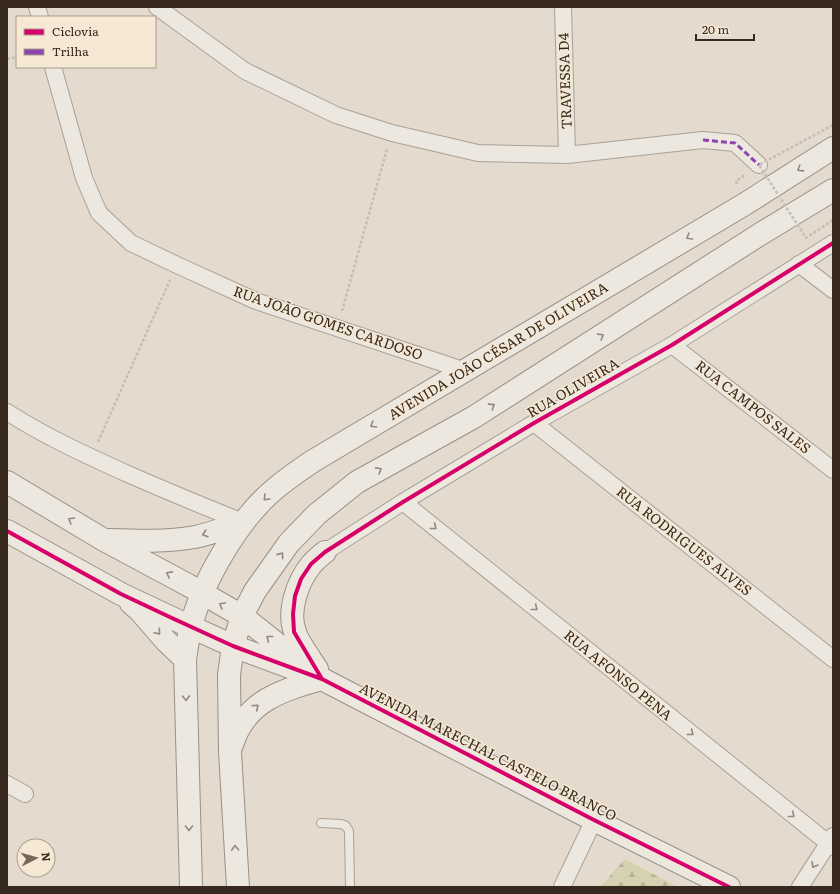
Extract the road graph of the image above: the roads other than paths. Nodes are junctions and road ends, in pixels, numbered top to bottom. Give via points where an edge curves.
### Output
1 (157, 7) edge
2 (563, 7) edge
3 (53, 68) edge
4 (833, 148) edge
5 (567, 155) junction
6 (758, 165) road end
7 (833, 190) edge
8 (833, 243) edge
9 (799, 264) junction
10 (833, 290) edge
11 (672, 345) junction
12 (466, 370) junction
13 (7, 412) edge
14 (534, 423) junction
15 (833, 470) edge
16 (7, 482) edge
17 (403, 502) junction
18 (243, 522) junction
19 (7, 531) edge
20 (104, 540) junction
21 (324, 552) junction
22 (259, 586) junction
23 (121, 594) junction
24 (203, 594) junction
25 (242, 616) junction
26 (191, 626) junction
27 (233, 646) junction
28 (185, 659) junction
29 (833, 659) edge
30 (322, 679) junction
31 (230, 752) junction
32 (7, 784) edge
33 (25, 794) dead end
34 (594, 820) junction
35 (321, 823) dead end
36 (831, 842) edge
37 (191, 887) edge
38 (238, 887) edge
39 (350, 887) edge
40 (562, 887) edge
41 (729, 887) edge
42 (800, 887) edge

1 - 5 street via 245,71 336,115 392,133 478,153
2 - 5 street, TRAVESSA D4
3 - 12 street, RUA JOÃO GOMES CARDOSO via 84,178 99,213 132,242 256,301
4 -> 12 main road, AVENIDA JOÃO CÉSAR DE OLIVEIRA via 745,204
5 - 6 street via 703,140 735,143
22 -> 7 main road via 294,538 317,514 357,482 474,417
8 - 9 street, RUA OLIVEIRA
9 - 10 street
9 - 11 street, RUA OLIVEIRA
11 - 14 street, RUA OLIVEIRA
11 - 15 street, RUA CAMPOS SALES
12 -> 18 main road, AVENIDA JOÃO CÉSAR DE OLIVEIRA via 313,460 275,488
13 - 18 street via 91,457
14 - 17 street, RUA OLIVEIRA
14 - 29 street, RUA RODRIGUES ALVES
20 -> 16 main road, AVENIDA MARECHAL CASTELO BRANCO
17 - 21 street, RUA OLIVEIRA
17 -> 36 street, RUA AFONSO PENA
18 -> 20 main road via 174,540
18 - 24 main road, AVENIDA JOÃO CÉSAR DE OLIVEIRA via 215,568
19 - 23 main road
24 -> 20 main road, AVENIDA MARECHAL CASTELO BRANCO
21 - 22 main road
21 - 30 main road via 311,564 301,579 295,596 293,614 294,632
22 - 25 main road
23 - 26 main road, AVENIDA MARECHAL CASTELO BRANCO
23 -> 28 main road
25 -> 24 main road, AVENIDA MARECHAL CASTELO BRANCO
24 - 26 main road, AVENIDA JOÃO CÉSAR DE OLIVEIRA
25 - 27 main road
30 -> 25 main road, AVENIDA MARECHAL CASTELO BRANCO
26 - 27 main road, AVENIDA MARECHAL CASTELO BRANCO
26 - 28 main road, AVENIDA JOÃO CÉSAR DE OLIVEIRA
27 - 30 main road, AVENIDA MARECHAL CASTELO BRANCO
27 - 31 main road via 229,675
28 -> 37 main road, AVENIDA JOÃO CÉSAR DE OLIVEIRA
31 -> 30 main road via 235,733 245,717 260,704 296,686
30 - 34 main road, AVENIDA MARECHAL CASTELO BRANCO
38 -> 31 main road
32 - 33 street
34 - 40 street
34 - 41 main road, AVENIDA MARECHAL CASTELO BRANCO
35 - 39 lane via 341,824 349,831
36 -> 42 street

